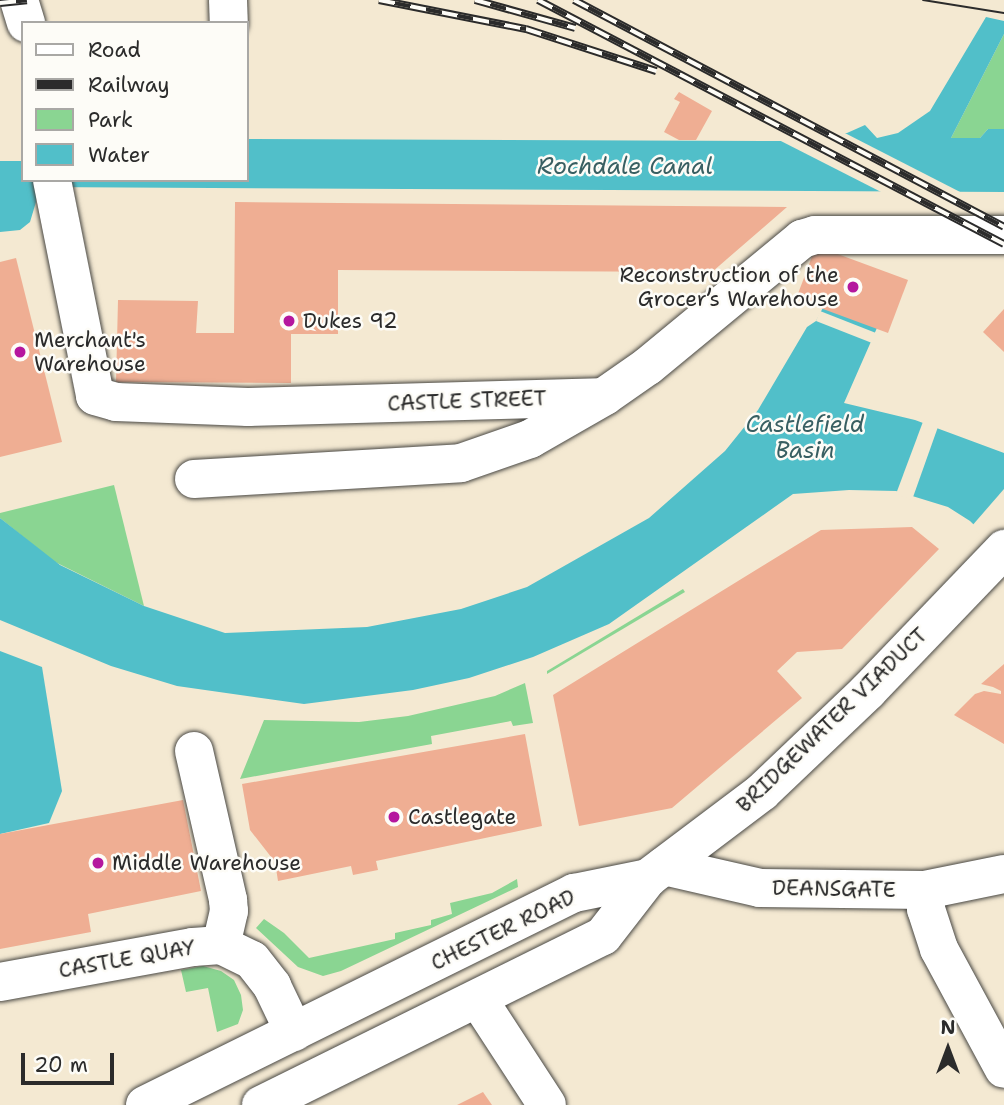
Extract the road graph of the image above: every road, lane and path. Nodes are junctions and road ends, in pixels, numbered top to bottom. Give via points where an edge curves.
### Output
1 (19, 0) edge
2 (228, 0) edge
3 (25, 21) edge
4 (229, 21) edge
5 (54, 192) edge
6 (1004, 235) edge
7 (605, 396) junction
8 (194, 479) dead end
9 (1004, 549) edge
10 (194, 751) dead end
11 (656, 872) junction
12 (1004, 874) edge
13 (925, 890) junction
14 (221, 945) junction
15 (0, 982) edge
16 (478, 999) junction
17 (294, 1032) junction
18 (1004, 1069) edge
19 (145, 1105) edge
20 (261, 1105) edge
21 (547, 1105) edge

1 - 3 street
2 - 4 street
5 - 7 street, CASTLE STREET via 95,396 116,402 248,407
6 - 7 street via 816,235 802,239
7 - 8 street via 530,439 460,463
9 - 11 street, BRIDGEWATER VIADUCT via 868,691 762,792
10 - 14 street via 228,900
11 - 13 street, DEANSGATE via 760,888
11 - 16 street via 603,936
11 - 17 street, CHESTER ROAD via 574,893
12 - 13 street, DEANSGATE
13 - 18 street via 939,949
14 - 15 street, CASTLE QUAY
14 - 17 street, CASTLE QUAY via 252,960 272,986
16 - 20 street
16 - 21 street
17 - 19 street, CHESTER ROAD

